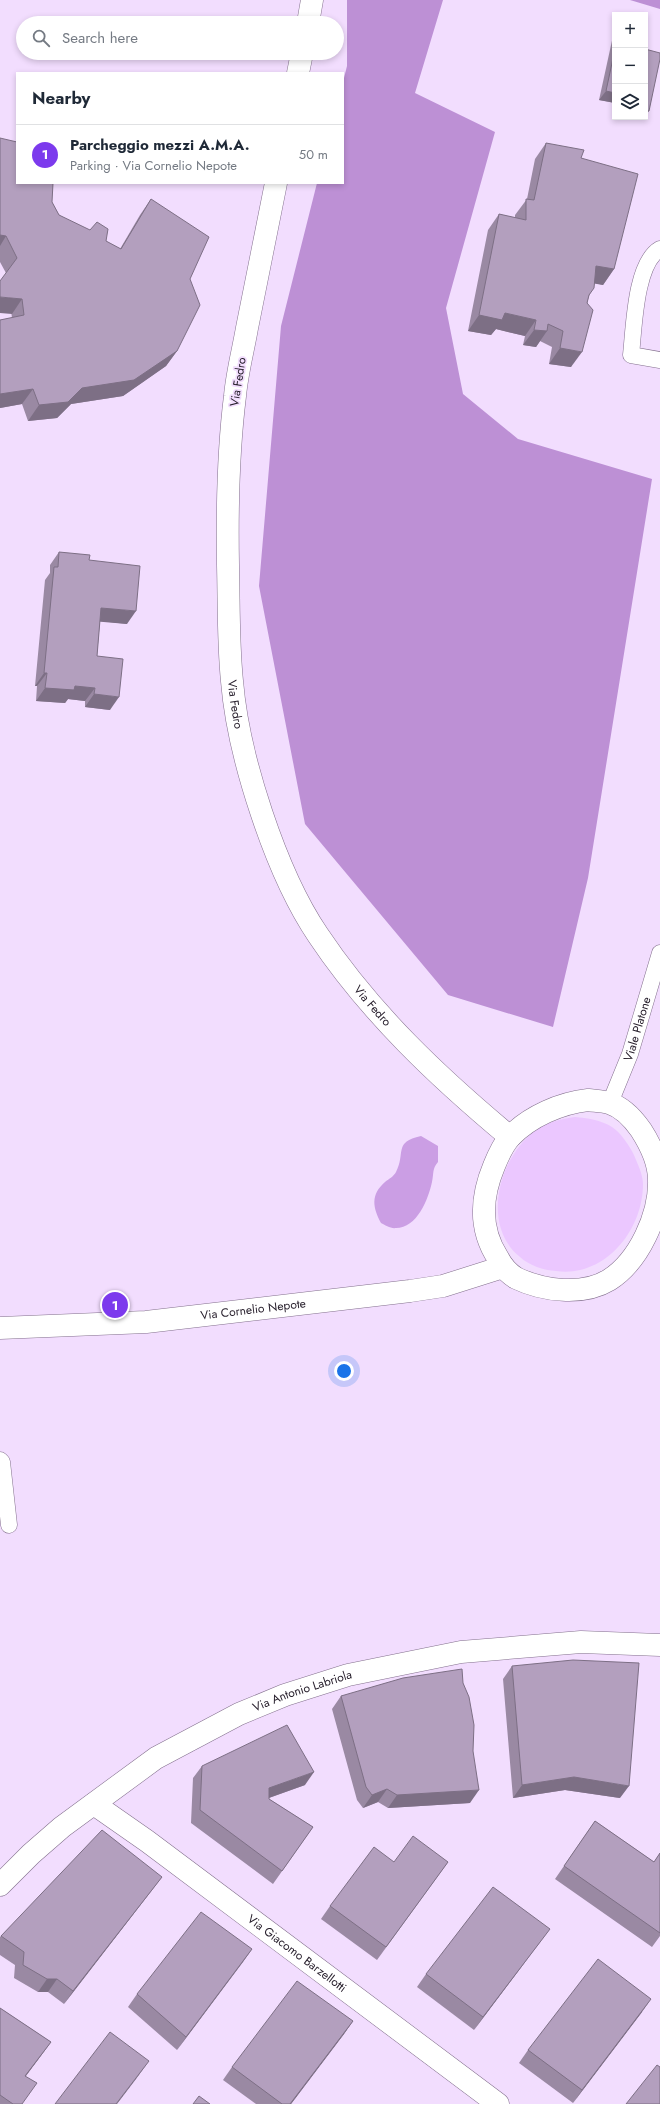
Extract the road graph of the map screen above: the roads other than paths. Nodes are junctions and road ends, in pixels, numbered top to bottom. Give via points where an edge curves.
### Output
1 (312, 0) edge
2 (309, 16) edge
3 (301, 60) edge
4 (298, 72) edge
5 (276, 184) edge
6 (660, 249) edge
7 (660, 360) edge
8 (660, 953) edge
9 (610, 1103) junction
10 (510, 1137) junction
11 (503, 1267) junction
12 (0, 1328) edge
13 (0, 1460) edge
14 (9, 1525) dead end
15 (660, 1645) edge
16 (94, 1804) junction
17 (0, 1885) edge
18 (498, 2104) edge

1 - 2 street
3 - 4 street
5 - 10 street, Via Fedro via 235,392 230,448 227,502 229,644 232,684 243,746 263,815 279,857 297,899 316,933 366,999 397,1033 467,1101
6 - 7 lane via 645,267 636,300 632,355
8 - 9 lane, Viale Platone via 630,1054
9 - 10 street via 588,1100 569,1102 542,1115
9 - 11 street via 636,1123 646,1138 655,1158 659,1179 654,1214 637,1252 609,1280 582,1289 566,1290 539,1286 511,1275
10 - 11 street via 491,1174 485,1195 483,1217 486,1235
11 - 12 street, Via Cornelio Nepote via 443,1286 379,1295 146,1322
13 - 14 lane
15 - 16 street, Via Antonio Labriola via 581,1642 501,1647 348,1675 285,1695 201,1733 156,1758
16 - 17 street, Via Antonio Labriola via 46,1841
16 - 18 street, Via Giacomo Barzellotti

